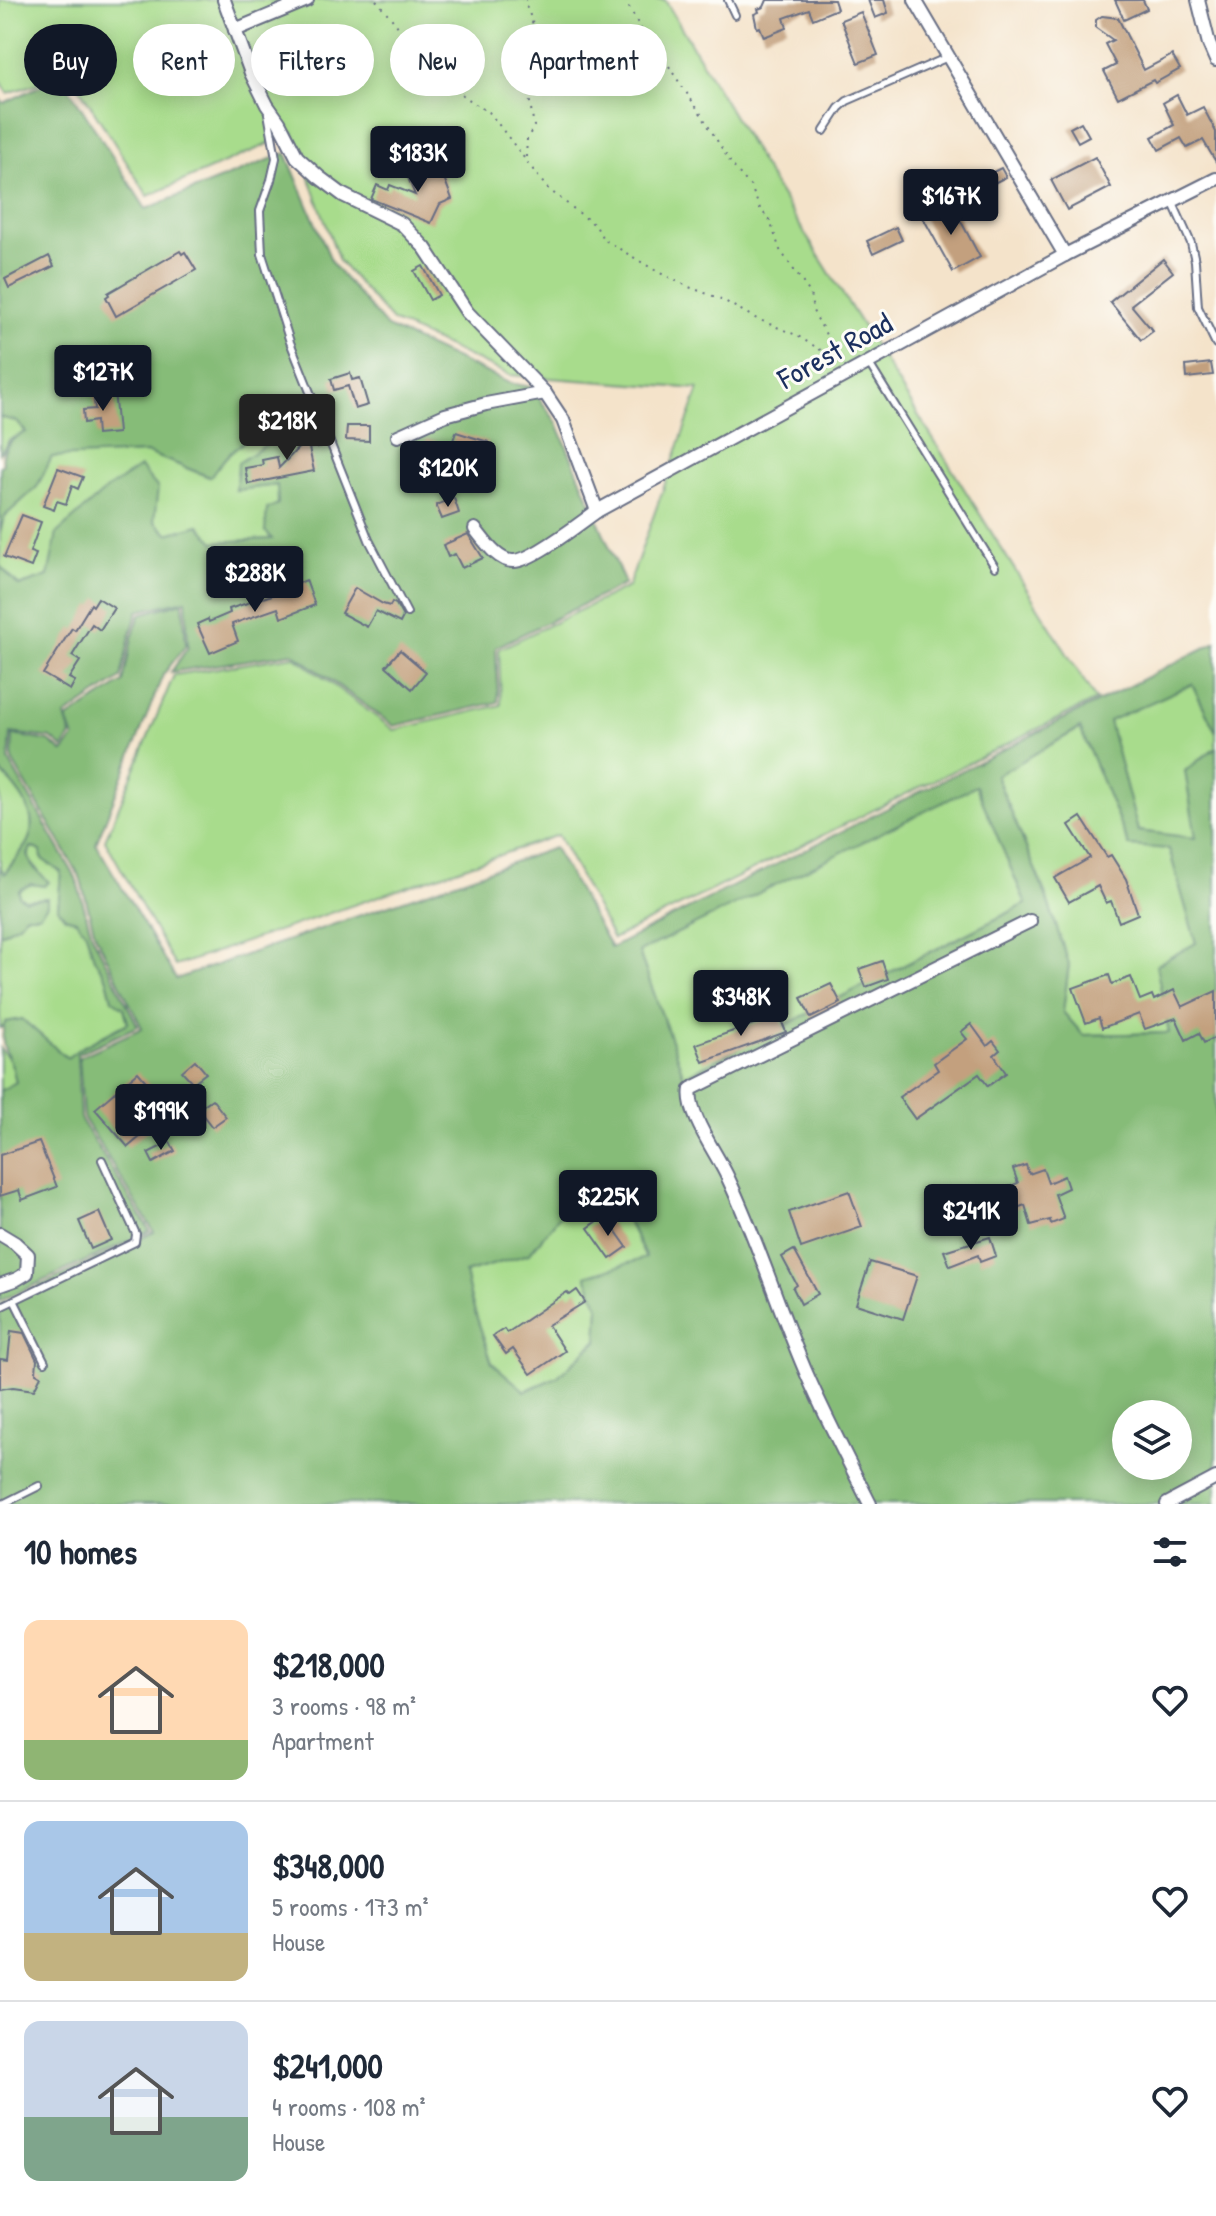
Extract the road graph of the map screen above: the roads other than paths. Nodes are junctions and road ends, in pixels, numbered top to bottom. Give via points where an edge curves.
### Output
1 (224, 0) edge
2 (307, 0) edge
3 (728, 0) edge
4 (915, 0) edge
5 (1198, 0) edge
6 (735, 15) dead end
7 (233, 24) edge
8 (235, 30) joint
9 (949, 57) junction
10 (1216, 60) edge
11 (267, 105) junction
12 (824, 131) dead end
13 (1216, 179) edge
14 (1172, 201) junction
15 (1065, 255) junction
16 (1216, 344) edge
17 (868, 362) junction
18 (545, 393) junction
19 (398, 436) dead end
20 (597, 511) junction
21 (475, 529) dead end
22 (995, 567) dead end
23 (407, 613) dead end
24 (1030, 921) dead end
25 (102, 1160) dead end
26 (0, 1234) edge
27 (0, 1285) edge
28 (14, 1300) junction
29 (0, 1307) edge
30 (45, 1362) dead end
31 (1216, 1478) edge
32 (39, 1486) dead end
33 (3, 1504) edge
34 (870, 1504) edge
35 (1167, 1504) edge

1 - 7 street
2 - 8 street
3 - 6 lane
4 - 9 street
5 - 10 street
8 - 11 street
9 - 12 lane via 847,101
9 - 15 street
11 - 18 street via 297,157 343,195 402,224 425,248 467,312
11 - 23 lane via 276,158 260,211 262,254 290,342 369,540
13 - 14 street, Forest Road
14 - 15 street, Forest Road
14 - 16 lane via 1191,243 1198,307
15 - 17 street, Forest Road
17 - 20 street, Forest Road
17 - 22 lane
18 - 19 street via 445,415
18 - 20 street via 563,420
20 - 21 street, Forest Road via 542,549 514,561 493,550
24 - 34 street via 691,1089 693,1109 752,1230 808,1376
25 - 28 lane via 135,1242
26 - 27 street via 28,1255 27,1273
28 - 29 lane
28 - 30 lane
31 - 35 street
32 - 33 lane

